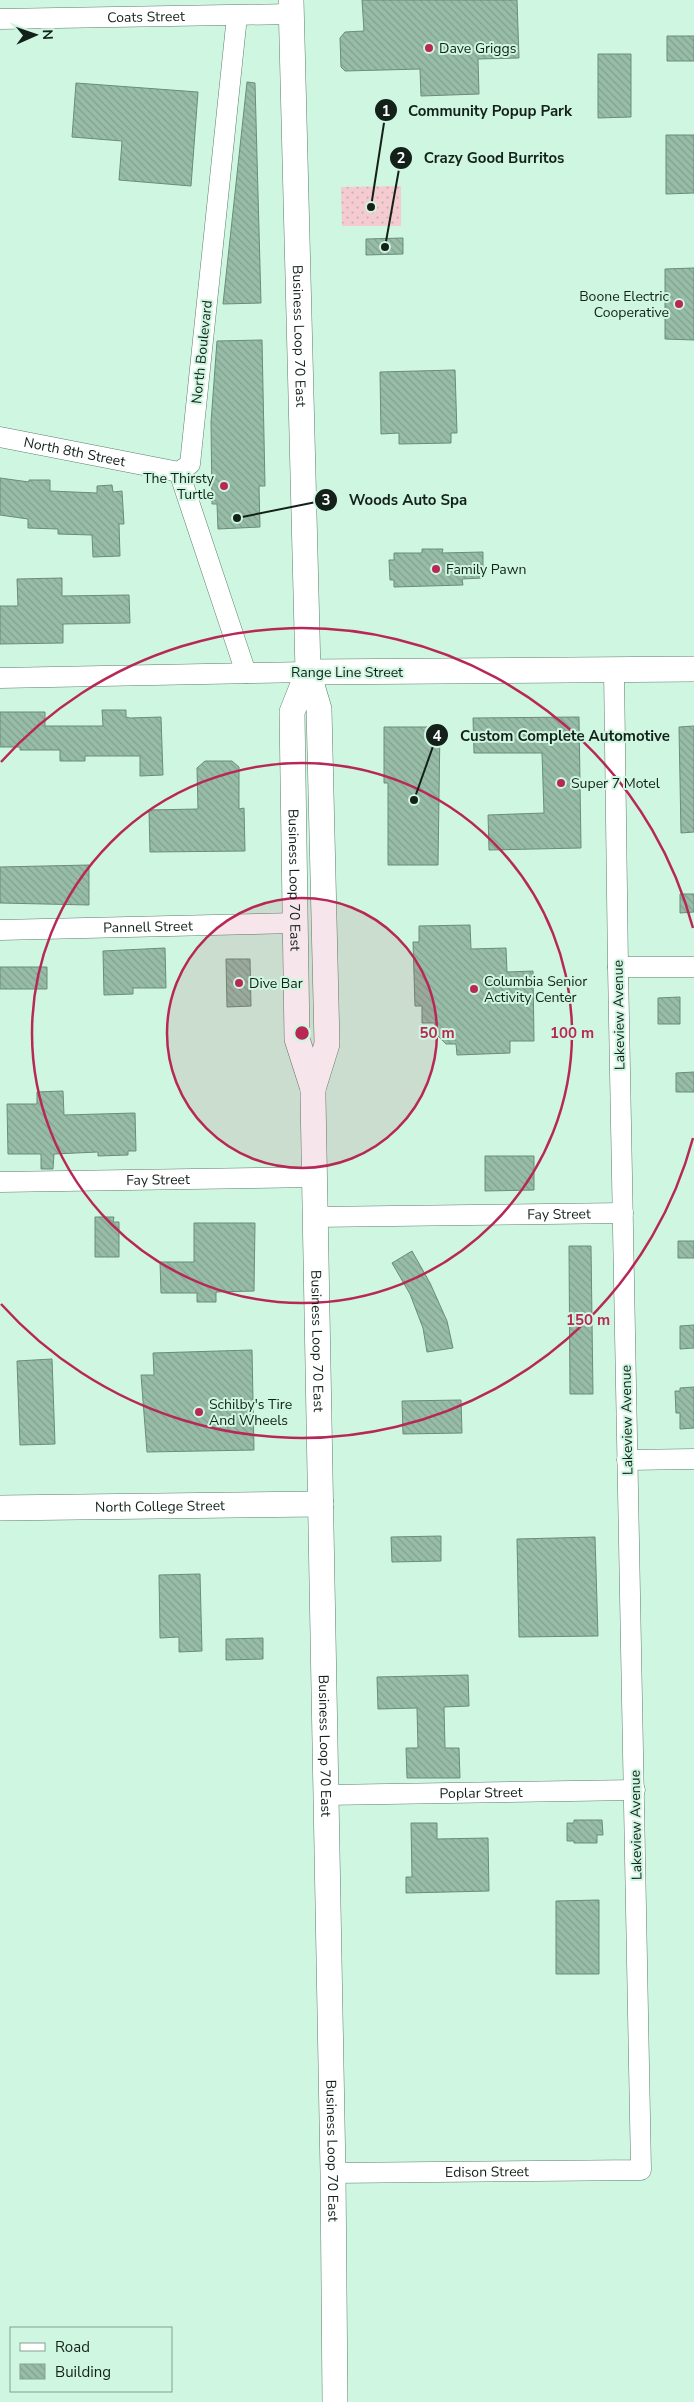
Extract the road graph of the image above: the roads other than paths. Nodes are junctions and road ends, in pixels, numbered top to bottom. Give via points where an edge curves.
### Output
1 (292, 7) edge
2 (237, 16) junction
3 (0, 19) edge
4 (0, 437) edge
5 (179, 472) junction
6 (694, 669) edge
7 (614, 671) junction
8 (308, 672) junction
9 (246, 673) junction
10 (0, 678) edge
11 (296, 923) junction
12 (0, 930) edge
13 (618, 967) junction
14 (694, 967) edge
15 (313, 1089) junction
16 (314, 1178) junction
17 (0, 1182) edge
18 (623, 1213) junction
19 (315, 1217) junction
20 (627, 1460) junction
21 (694, 1460) edge
22 (321, 1504) junction
23 (0, 1508) edge
24 (635, 1790) junction
25 (326, 1795) junction
26 (641, 2170) joint
27 (334, 2173) junction
28 (335, 2402) edge

1 - 2 street, Coats Street
1 - 8 main road, Business Loop 70 East
2 - 3 street, Coats Street
2 - 5 street, North Boulevard via 190,464
4 - 5 street, North 8th Street
5 - 9 street
6 - 7 main road, Range Line Street
7 - 8 main road, Range Line Street
7 - 13 street, Lakeview Avenue
8 - 9 street, Range Line Street
8 - 11 main road, Business Loop 70 East via 292,712
8 - 15 main road, Business Loop 70 East via 320,709 327,1044
9 - 10 street, Range Line Street
11 - 12 street, Pannell Street
11 - 15 main road, Business Loop 70 East via 297,1038
13 - 14 street
13 - 18 street, Lakeview Avenue
15 - 16 main road, Business Loop 70 East
16 - 17 street, Fay Street
16 - 19 main road, Business Loop 70 East
18 - 19 street, Fay Street
18 - 20 street, Lakeview Avenue
19 - 22 main road, Business Loop 70 East
20 - 21 street
20 - 24 street, Lakeview Avenue
22 - 23 main road, North College Street
22 - 25 main road, Business Loop 70 East
24 - 25 street, Poplar Street
24 - 26 street, Lakeview Avenue
25 - 27 main road, Business Loop 70 East
26 - 27 street, Edison Street
27 - 28 main road, Business Loop 70 East

